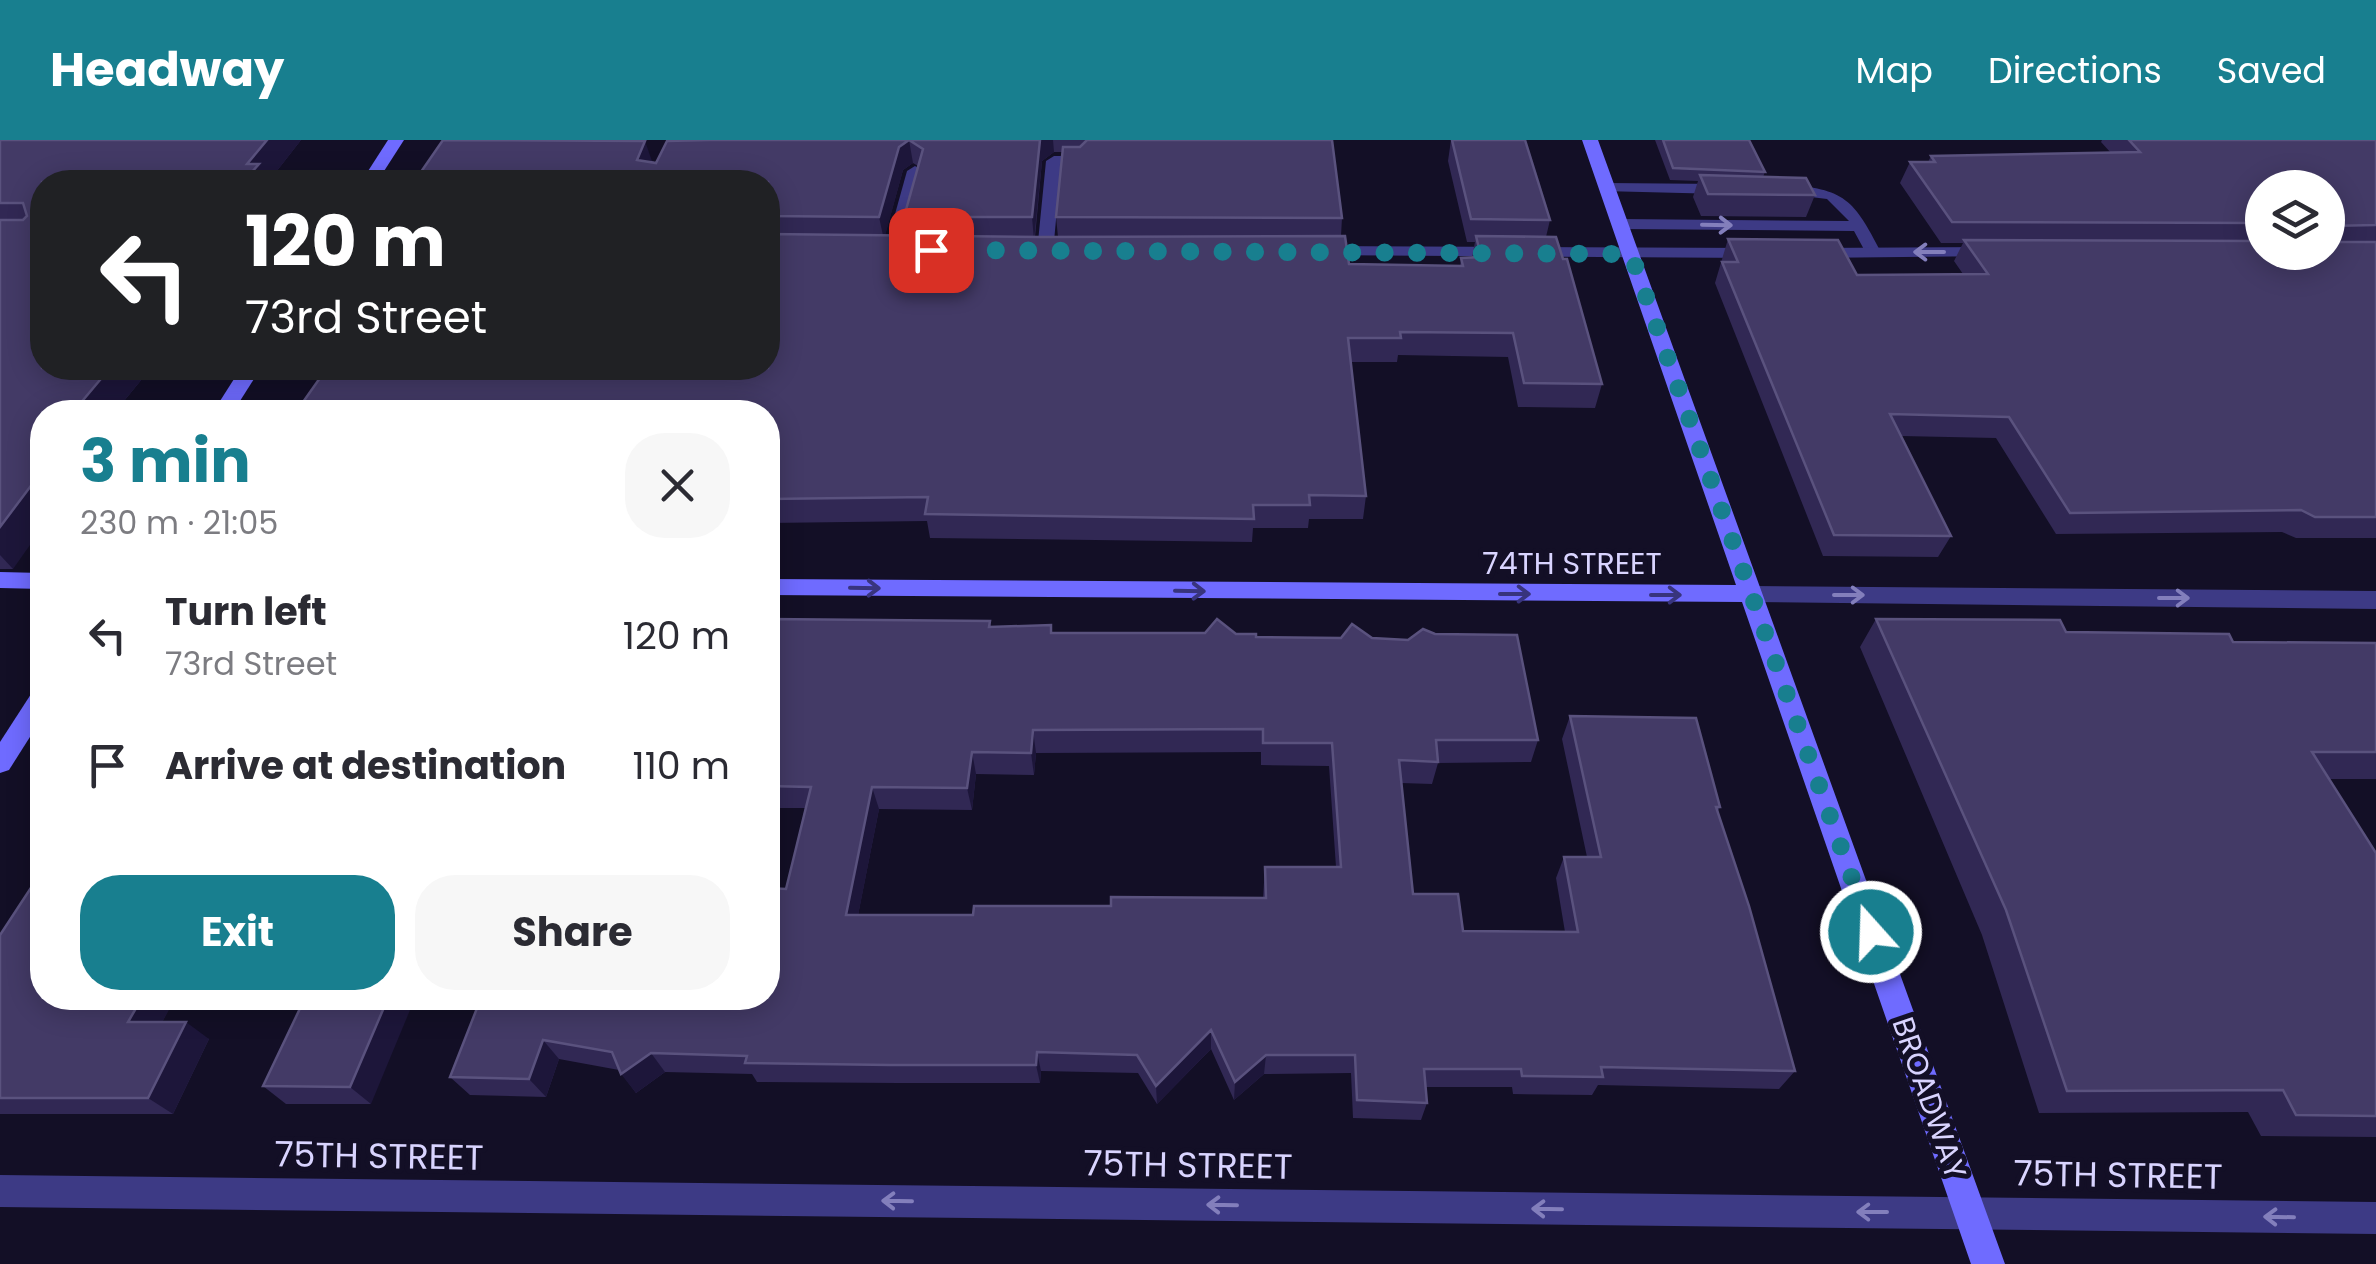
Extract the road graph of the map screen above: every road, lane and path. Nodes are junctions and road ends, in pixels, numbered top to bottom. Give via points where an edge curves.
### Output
1 (396, 140) edge
2 (1590, 140) edge
3 (1080, 161) edge
4 (377, 170) edge
5 (915, 171) edge
6 (1607, 188) junction
7 (1749, 190) edge
8 (1768, 190) edge
9 (1620, 224) junction
10 (1859, 226) junction
11 (893, 250) edge
12 (1045, 252) edge
13 (1292, 252) edge
14 (1873, 252) junction
15 (2006, 252) edge
16 (1631, 254) junction
17 (0, 580) edge
18 (30, 581) edge
19 (780, 588) edge
20 (1751, 594) junction
21 (2376, 600) edge
22 (30, 717) edge
23 (0, 763) edge
24 (0, 1191) edge
25 (1970, 1213) junction
26 (2376, 1218) edge
27 (1988, 1264) edge

1 - 4 street
2 - 6 street, BROADWAY
3 - 12 lane via 1054,161
5 - 11 lane
6 - 7 lane
6 - 9 street, BROADWAY
8 - 10 lane via 1830,192
9 -> 10 lane
9 - 16 street, BROADWAY
10 - 14 lane
13 - 16 street
15 -> 14 street
14 - 16 street
16 - 20 street, BROADWAY
17 - 18 street
19 -> 20 street, 74TH STREET
20 -> 21 street, 74TH STREET
20 - 25 street, BROADWAY
22 - 23 street
25 -> 24 street, 75TH STREET
26 -> 25 street, 75TH STREET
25 - 27 street, BROADWAY

